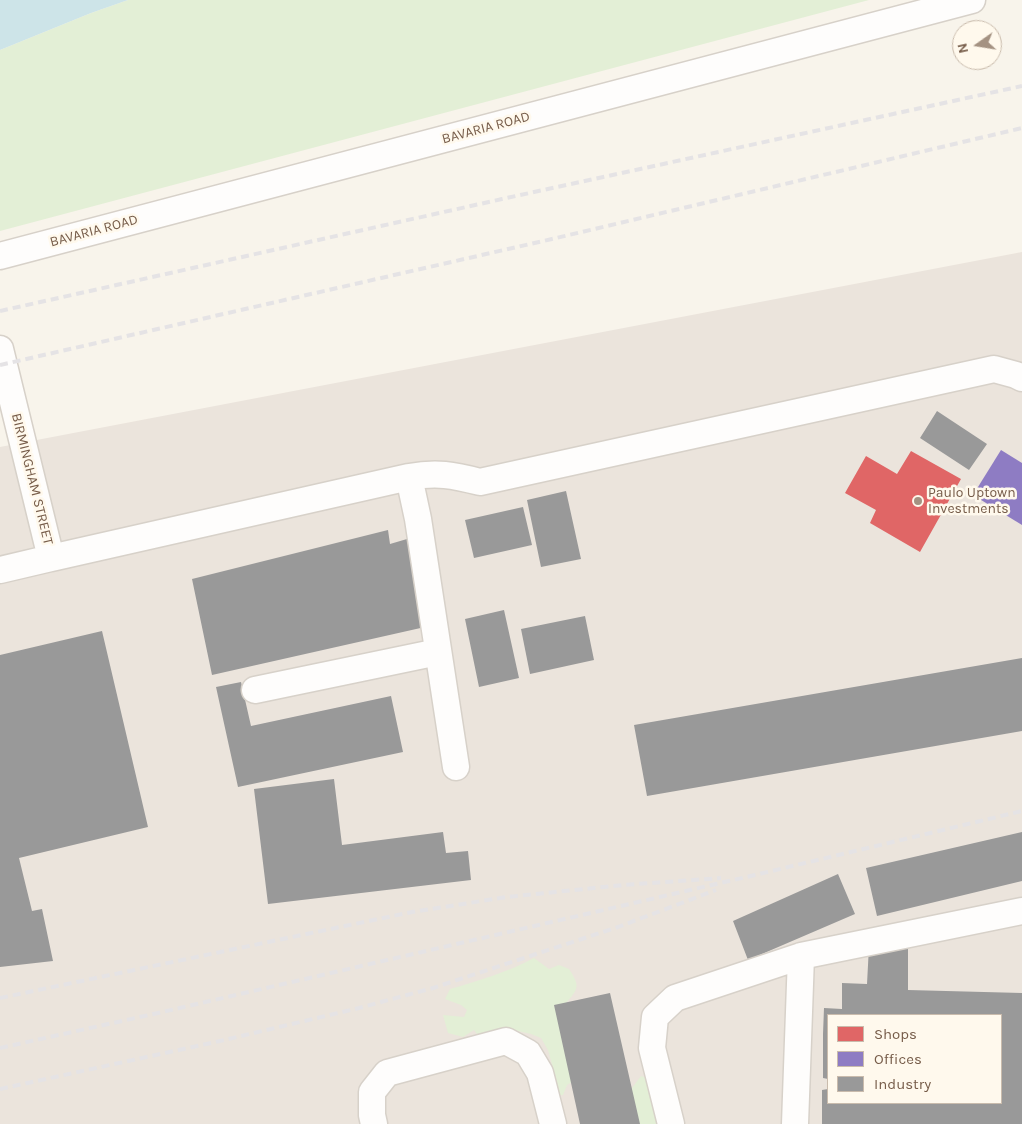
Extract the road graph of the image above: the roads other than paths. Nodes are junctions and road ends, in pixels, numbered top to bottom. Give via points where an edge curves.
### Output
1 (972, 0) edge
2 (0, 256) edge
3 (0, 349) edge
4 (1022, 378) edge
5 (409, 478) junction
6 (51, 558) junction
7 (0, 570) edge
8 (438, 652) junction
9 (255, 690) dead end
10 (456, 767) dead end
11 (1022, 911) edge
12 (801, 956) junction
13 (374, 1124) edge
14 (553, 1124) edge
15 (670, 1124) edge
16 (795, 1124) edge

1 - 2 street, BAVARIA ROAD
3 - 6 street, BIRMINGHAM STREET
4 - 5 street via 994,369 480,482 441,474
5 - 6 street
5 - 8 street
6 - 7 street, BIRMINGHAM STREET
8 - 9 street
8 - 10 street
11 - 12 street
12 - 15 street via 675,998 655,1017 652,1048
12 - 16 street
13 - 14 street via 372,1092 387,1073 506,1041 528,1053 540,1074

